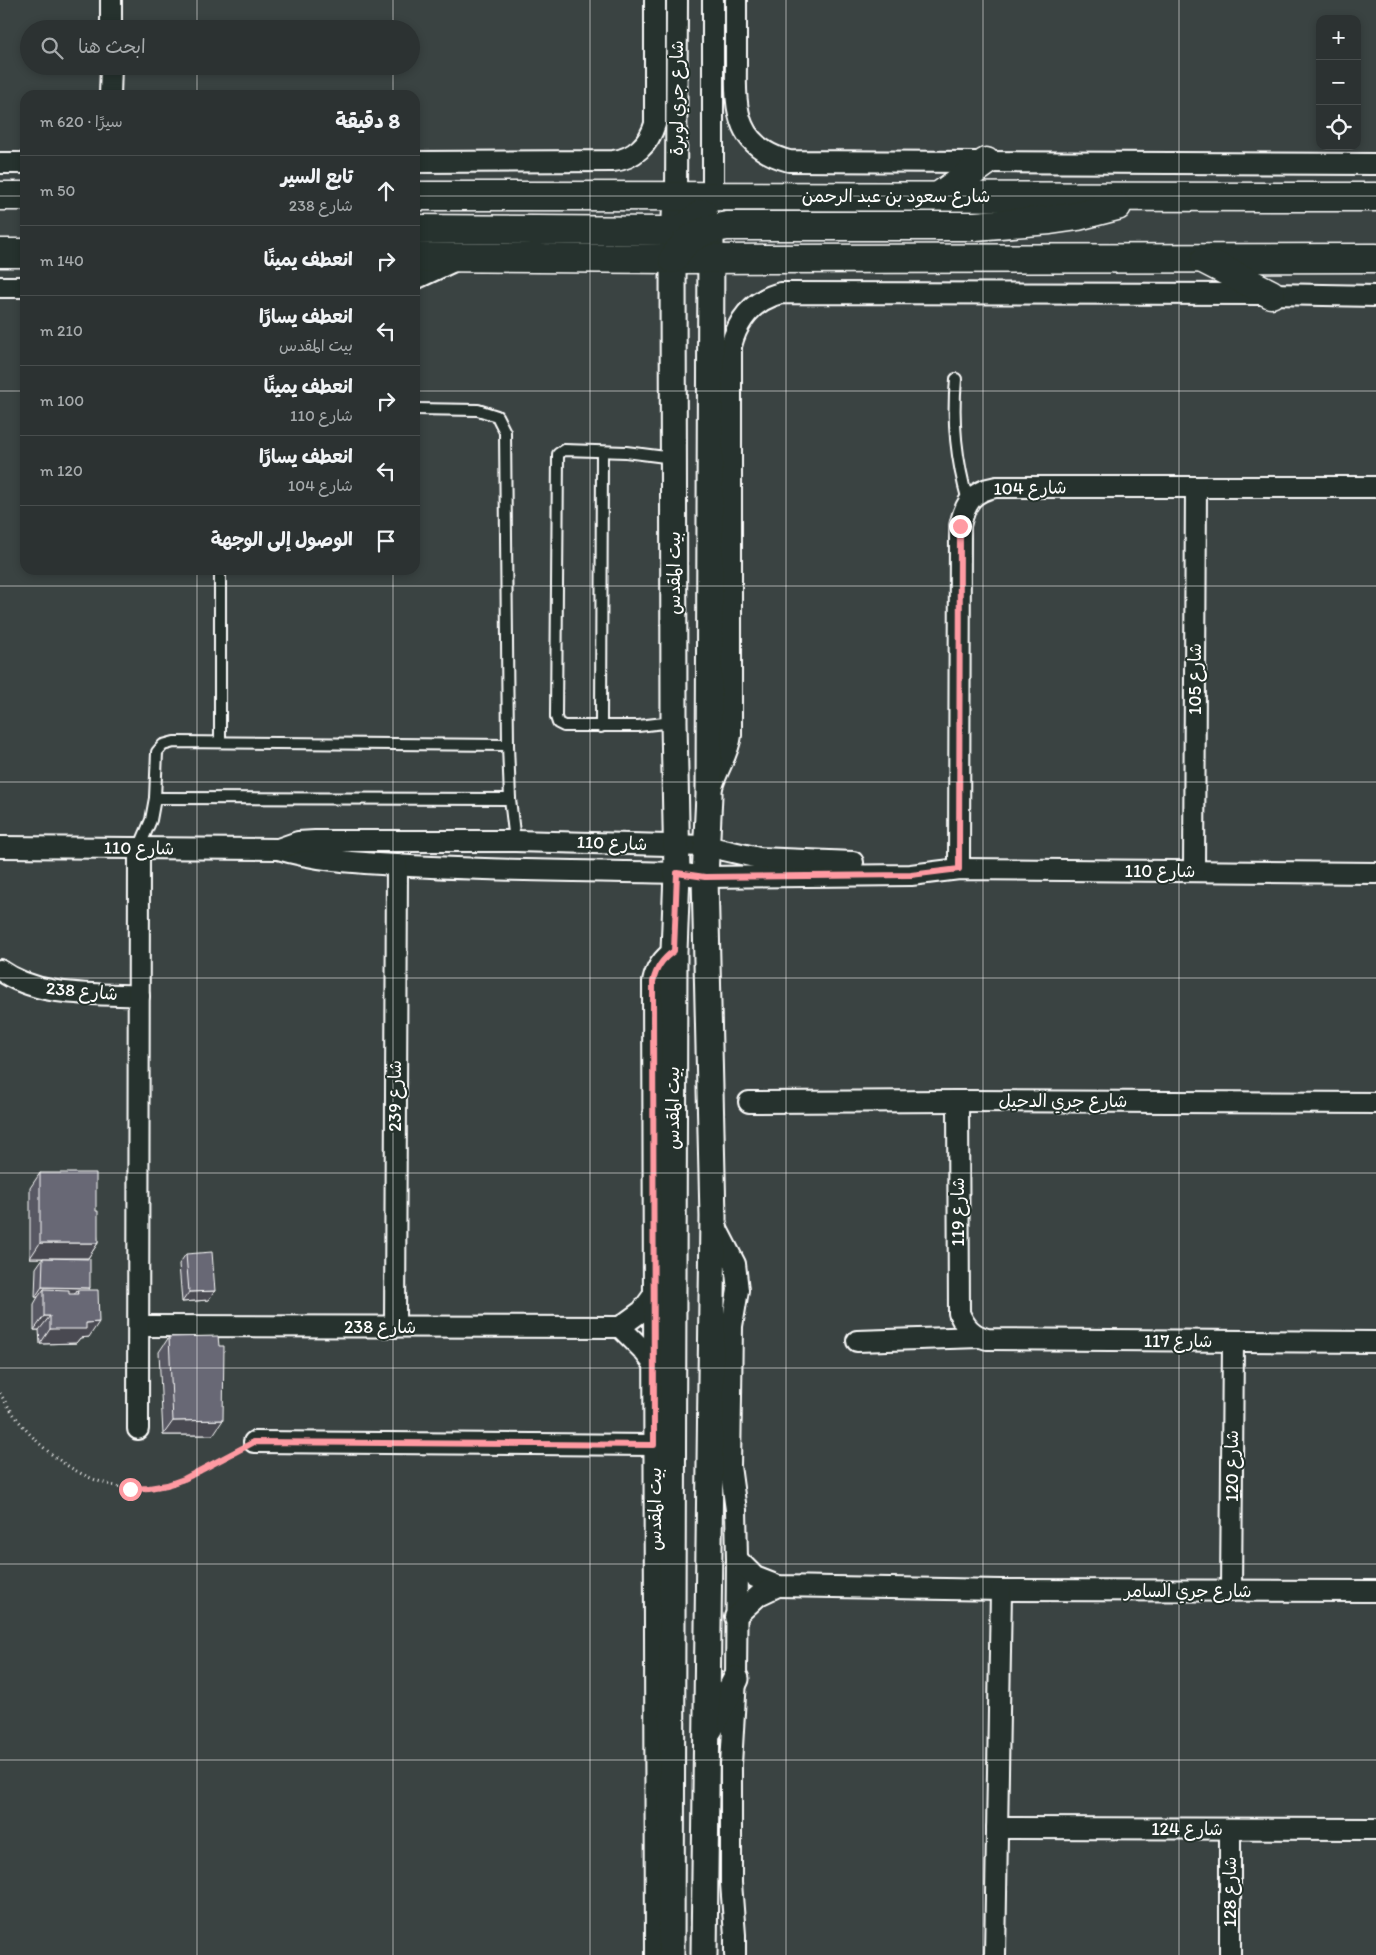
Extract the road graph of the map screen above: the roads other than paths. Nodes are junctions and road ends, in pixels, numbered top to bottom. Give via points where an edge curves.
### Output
1 (111, 0) edge
2 (655, 0) edge
3 (677, 0) edge
4 (713, 0) edge
5 (736, 0) edge
6 (111, 20) edge
7 (111, 75) edge
8 (110, 90) edge
9 (420, 162) edge
10 (986, 162) junction
11 (0, 163) edge
12 (20, 163) edge
13 (1376, 164) edge
14 (0, 196) edge
15 (20, 196) edge
16 (420, 196) edge
17 (676, 196) junction
18 (713, 196) junction
19 (939, 196) junction
20 (1155, 197) junction
21 (1376, 197) edge
22 (711, 228) junction
23 (420, 229) edge
24 (674, 230) junction
25 (0, 253) edge
26 (20, 253) edge
27 (420, 257) edge
28 (462, 257) junction
29 (1201, 258) junction
30 (1376, 258) edge
31 (673, 259) junction
32 (710, 259) junction
33 (420, 277) edge
34 (0, 287) edge
35 (20, 287) edge
36 (1271, 294) junction
37 (1376, 296) edge
38 (956, 379) dead end
39 (420, 410) edge
40 (602, 452) junction
41 (674, 458) junction
42 (1196, 488) junction
43 (1376, 488) edge
44 (968, 501) junction
45 (220, 575) edge
46 (674, 722) junction
47 (601, 727) junction
48 (220, 742) junction
49 (508, 744) junction
50 (709, 795) junction
51 (155, 798) junction
52 (510, 799) junction
53 (516, 840) junction
54 (676, 845) junction
55 (706, 846) junction
56 (0, 847) edge
57 (139, 848) junction
58 (278, 849) junction
59 (396, 865) junction
60 (952, 870) junction
61 (1194, 871) junction
62 (677, 873) junction
63 (1376, 873) edge
64 (705, 877) junction
65 (674, 951) junction
66 (0, 970) edge
67 (139, 996) junction
68 (958, 1101) junction
69 (749, 1102) dead end
70 (1376, 1103) edge
71 (714, 1217) junction
72 (654, 1296) junction
73 (139, 1326) junction
74 (394, 1327) junction
75 (620, 1327) junction
76 (980, 1337) junction
77 (857, 1340) dead end
78 (1233, 1341) junction
79 (1376, 1342) edge
80 (654, 1364) junction
81 (138, 1429) dead end
82 (254, 1442) road end
83 (654, 1445) junction
84 (737, 1559) junction
85 (778, 1586) junction
86 (1001, 1590) junction
87 (1231, 1591) junction
88 (1376, 1591) edge
89 (735, 1617) junction
90 (736, 1680) junction
91 (707, 1738) junction
92 (997, 1828) junction
93 (1376, 1828) edge
94 (1230, 1829) junction
95 (664, 1899) junction
96 (656, 1955) edge
97 (671, 1955) edge
98 (704, 1955) edge
99 (735, 1955) edge
100 (995, 1955) edge
101 (1230, 1955) edge

1 - 6 street
2 - 9 street, شارع جري لوبرة via 655,124 649,138 632,155 613,161
3 - 17 street, شارع جري لوبرة
4 - 18 street, شارع جري لوبرة
5 - 10 street, شارع سعود بن عبد الرحمن via 735,101 738,118 745,133 765,152 790,161
7 - 8 street
10 - 13 street, شارع سعود بن عبد الرحمن
10 - 19 main road
11 - 12 street
14 - 15 main road
16 - 17 main road, شارع سعود بن عبد الرحمن
17 - 18 main road, شارع سعود بن عبد الرحمن
17 - 24 street, بيت المقدس
18 - 19 main road, شارع سعود بن عبد الرحمن
18 - 22 street, بيت المقدس
18 - 24 main road via 700,217 684,228
19 - 20 main road, شارع سعود بن عبد الرحمن
20 - 21 main road, شارع سعود بن عبد الرحمن
20 - 22 main road via 1078,216 1016,224
22 - 31 main road via 693,236
22 - 32 street, بيت المقدس
23 - 24 main road
24 - 31 street, بيت المقدس
25 - 26 main road
27 - 28 main road
28 - 31 main road
28 - 33 street
29 - 30 main road
29 - 32 main road
29 - 36 main road
31 - 32 main road
31 - 41 street, بيت المقدس
32 - 50 street, بيت المقدس
34 - 35 street
36 - 37 street
36 - 50 street, بيت المقدس via 781,293 760,300 743,317 731,346 731,735
38 - 44 lane via 954,428
39 - 49 lane via 478,410 497,416 505,432
40 - 41 lane
40 - 47 lane
40 - 47 lane via 564,450 558,454 556,707 556,720 561,726
41 - 46 street, بيت المقدس
42 - 43 street, شارع 104
42 - 44 street, شارع 104 via 996,488 978,492
42 - 61 street, شارع 105
44 - 60 street, شارع 104 via 960,526
45 - 48 lane
46 - 47 lane
46 - 54 street, بيت المقدس
48 - 49 lane
48 - 51 lane via 163,745 156,757
49 - 52 lane
50 - 55 street, بيت المقدس
51 - 52 lane
51 - 57 lane via 151,820
52 - 53 lane
53 - 54 street, شارع 110
53 - 58 street, شارع 110 via 298,842
54 - 55 street, شارع 110
54 - 62 street, بيت المقدس
55 - 60 street, شارع 110 via 759,858 911,864
55 - 64 street, بيت المقدس
56 - 57 street, شارع 110
57 - 58 street, شارع 110
57 - 67 street
58 - 59 street, شارع 110 via 334,861
59 - 62 street, شارع 110
59 - 74 street, شارع 239
60 - 61 street, شارع 110
60 - 64 street, شارع 110 via 911,875
61 - 63 street, شارع 110
62 - 64 street, شارع 110
62 - 65 street, بيت المقدس
64 - 71 street, بيت المقدس
65 - 72 street, بيت المقدس via 662,961 653,982
65 - 95 street, بيت المقدس
66 - 67 street, شارع 238 via 19,981 50,990
67 - 73 street
68 - 69 street, شارع جري الدحيل
68 - 70 street, شارع جري الدحيل
68 - 76 street, شارع 119 via 959,1313 963,1323
71 - 84 street, بيت المقدس via 734,1264 738,1290 732,1326 730,1466 736,1510
71 - 91 street, بيت المقدس
72 - 75 street via 642,1311
72 - 80 street, بيت المقدس
73 - 74 street, شارع 238
73 - 81 street
74 - 75 street, شارع 238
75 - 80 street
76 - 77 street, شارع 117
76 - 78 street, شارع 117
78 - 79 street, شارع 117
78 - 87 street, شارع 120
80 - 83 street, بيت المقدس
82 - 83 street
83 - 95 street, بيت المقدس
84 - 85 street, شارع جري السامر via 755,1577
84 - 89 street, بيت المقدس
85 - 86 street, شارع جري السامر
85 - 89 street, شارع جري السامر via 759,1595
86 - 87 street, شارع جري السامر
86 - 92 street
87 - 88 street, شارع جري السامر
89 - 90 street, بيت المقدس
90 - 91 street via 714,1718
90 - 99 street, بيت المقدس via 731,1764
91 - 98 street, بيت المقدس
92 - 94 street, شارع 124
92 - 100 street
93 - 94 street, شارع 124
94 - 101 street, شارع 128
95 - 96 street, بيت المقدس
95 - 97 street, بيت المقدس

